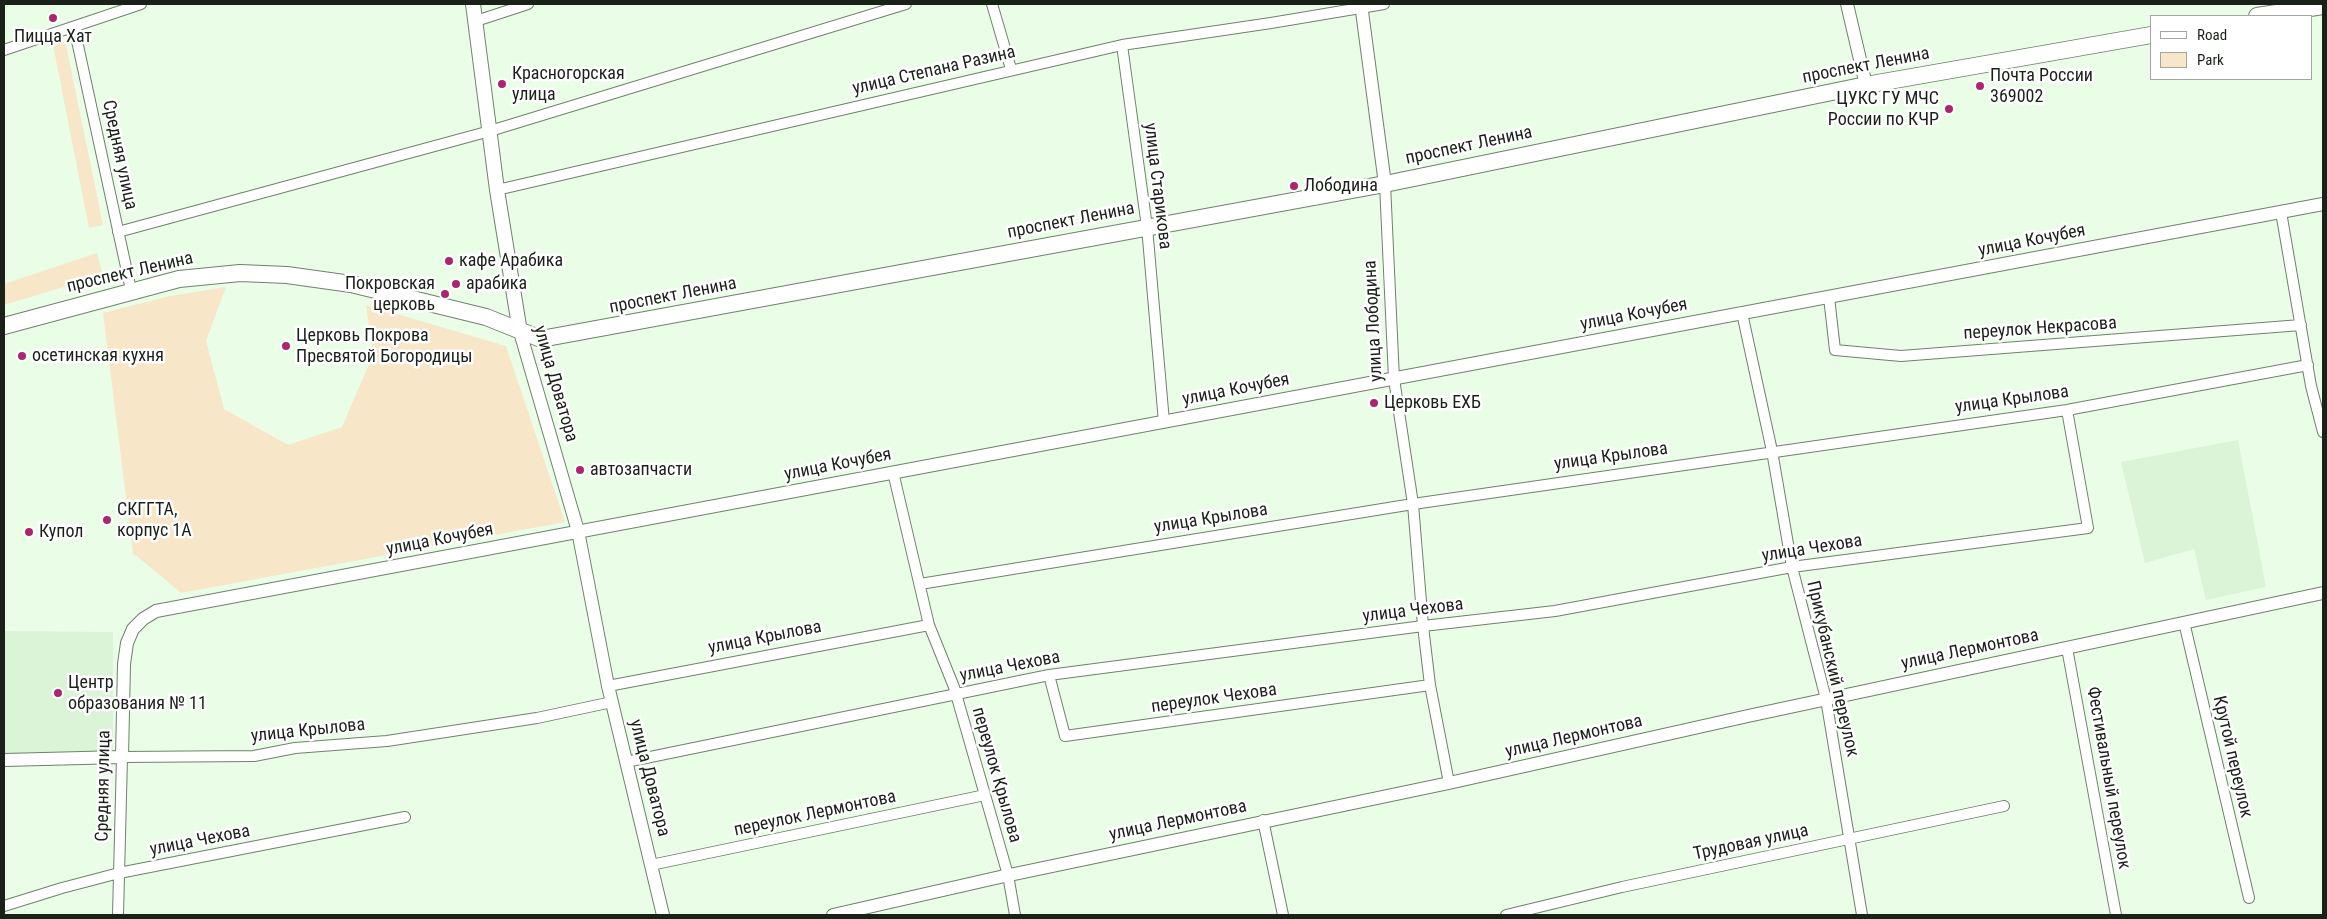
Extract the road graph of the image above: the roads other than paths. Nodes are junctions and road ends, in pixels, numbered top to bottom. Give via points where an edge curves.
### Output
1 (141, 4) edge
2 (473, 4) edge
3 (528, 4) edge
4 (906, 4) edge
5 (992, 4) edge
6 (1384, 4) edge
7 (1847, 4) edge
8 (888, 6) edge
9 (1361, 6) edge
10 (2323, 6) edge
11 (2264, 15) edge
12 (476, 21) junction
13 (74, 27) junction
14 (2150, 35) edge
15 (1122, 45) junction
16 (4, 50) edge
17 (1010, 69) junction
18 (1866, 85) junction
19 (490, 131) junction
20 (1385, 184) junction
21 (497, 190) junction
22 (2323, 204) edge
23 (2280, 212) junction
24 (1148, 227) junction
25 (118, 232) junction
26 (131, 290) junction
27 (1829, 296) junction
28 (1742, 313) junction
29 (4, 326) edge
30 (2300, 326) junction
31 (520, 332) junction
32 (2308, 365) junction
33 (1394, 379) junction
34 (2067, 410) junction
35 (1164, 422) junction
36 (2323, 432) edge
37 (1772, 451) junction
38 (893, 472) junction
39 (1413, 504) junction
40 (578, 531) junction
41 (1792, 568) junction
42 (920, 584) junction
43 (2323, 592) edge
44 (156, 611) joint
45 (2184, 622) junction
46 (929, 625) junction
47 (1423, 626) junction
48 (2067, 648) junction
49 (1049, 675) junction
50 (608, 686) junction
51 (1430, 686) junction
52 (956, 694) junction
53 (1826, 699) junction
54 (612, 702) junction
55 (122, 758) junction
56 (4, 760) edge
57 (626, 762) junction
58 (1449, 783) junction
59 (985, 795) junction
60 (2004, 806) dead end
61 (405, 817) dead end
62 (1263, 820) junction
63 (1850, 839) junction
64 (651, 865) junction
65 (119, 873) junction
66 (1008, 875) junction
67 (2249, 898) dead end
68 (4, 906) edge
69 (118, 915) edge
70 (663, 915) edge
71 (833, 915) edge
72 (1015, 915) edge
73 (1282, 915) edge
74 (1506, 915) edge
75 (1862, 915) edge
76 (2116, 915) edge

1 - 13 street
2 - 12 main road, улица Доватора
3 - 12 street
4 - 8 street
5 - 17 street
6 - 9 street, улица Степана Разина
7 - 18 street
8 - 19 street
9 - 15 street, улица Степана Разина via 1271,24
9 - 20 street, улица Лободина
10 - 11 main road
12 - 19 main road, улица Доватора
13 - 16 street
13 - 25 street, Средняя улица
14 - 18 main road, проспект Ленина
15 - 17 street, улица Степана Разина
15 - 24 street, улица Старикова
17 - 21 street, улица Степана Разина
18 - 20 main road, проспект Ленина
19 - 21 main road, улица Доватора
19 - 25 street
20 - 24 main road, проспект Ленина
20 - 33 street, улица Лободина
21 - 31 main road, улица Доватора
22 - 23 street, улица Кочубея
23 - 27 street, улица Кочубея
23 - 30 street
24 - 31 main road, проспект Ленина via 572,335 541,339
24 - 35 street, улица Старикова
25 - 26 street, Средняя улица
26 - 29 main road, проспект Ленина
26 - 31 main road, проспект Ленина via 210,274 295,276 351,284 442,306 486,317
27 - 28 street, улица Кочубея
27 - 30 street, переулок Некрасова via 1835,350 1901,356
28 - 33 street, улица Кочубея
28 - 37 street, Прикубанский переулок
30 - 32 street
31 - 40 street, улица Доватора
32 - 34 street, улица Крылова
32 - 36 street
33 - 35 street, улица Кочубея
33 - 39 street, улица Лободина
34 - 37 street, улица Крылова
34 - 41 street, улица Чехова via 2088,528
35 - 38 street, улица Кочубея
37 - 39 street, улица Крылова
37 - 41 street, Прикубанский переулок
38 - 40 street, улица Кочубея
38 - 42 street, переулок Крылова
39 - 42 street, улица Крылова
39 - 47 street, улица Лободина
40 - 44 street, улица Кочубея
40 - 50 street, улица Доватора
41 - 47 street, улица Чехова via 1555,611
41 - 53 street, Прикубанский переулок
42 - 46 street, переулок Крылова
43 - 45 street, улица Лермонтова
44 - 55 street, Средняя улица via 133,629 127,643
45 - 48 street, улица Лермонтова
45 - 67 street, Крутой переулок
46 - 50 street, улица Крылова
46 - 52 street, переулок Крылова
47 - 49 street, улица Чехова
47 - 51 street, улица Лободина
48 - 53 street, улица Лермонтова
48 - 76 street, Фестивальный переулок
49 - 51 street, переулок Чехова via 1065,736
49 - 52 street, улица Чехова
50 - 54 street, улица Доватора
51 - 58 street, улица Лободина
52 - 57 street, улица Чехова
52 - 59 street, переулок Крылова
53 - 58 street, улица Лермонтова
53 - 63 street, Прикубанский переулок
54 - 55 street, улица Крылова via 537,718 387,741 295,748 254,756
54 - 57 street, улица Доватора
55 - 56 street, улица Крылова
55 - 65 street, Средняя улица
57 - 64 street, улица Доватора
58 - 62 street, улица Лермонтова
59 - 64 street, переулок Лермонтова
59 - 66 street, переулок Крылова
60 - 63 street, Трудовая улица
61 - 65 street, улица Чехова
62 - 66 street, улица Лермонтова
62 - 73 street
63 - 74 street, Трудовая улица
63 - 75 street, Прикубанский переулок
64 - 70 street, улица Доватора
65 - 68 street, улица Чехова
65 - 69 street, Средняя улица
66 - 71 street, улица Лермонтова
66 - 72 street, переулок Крылова

